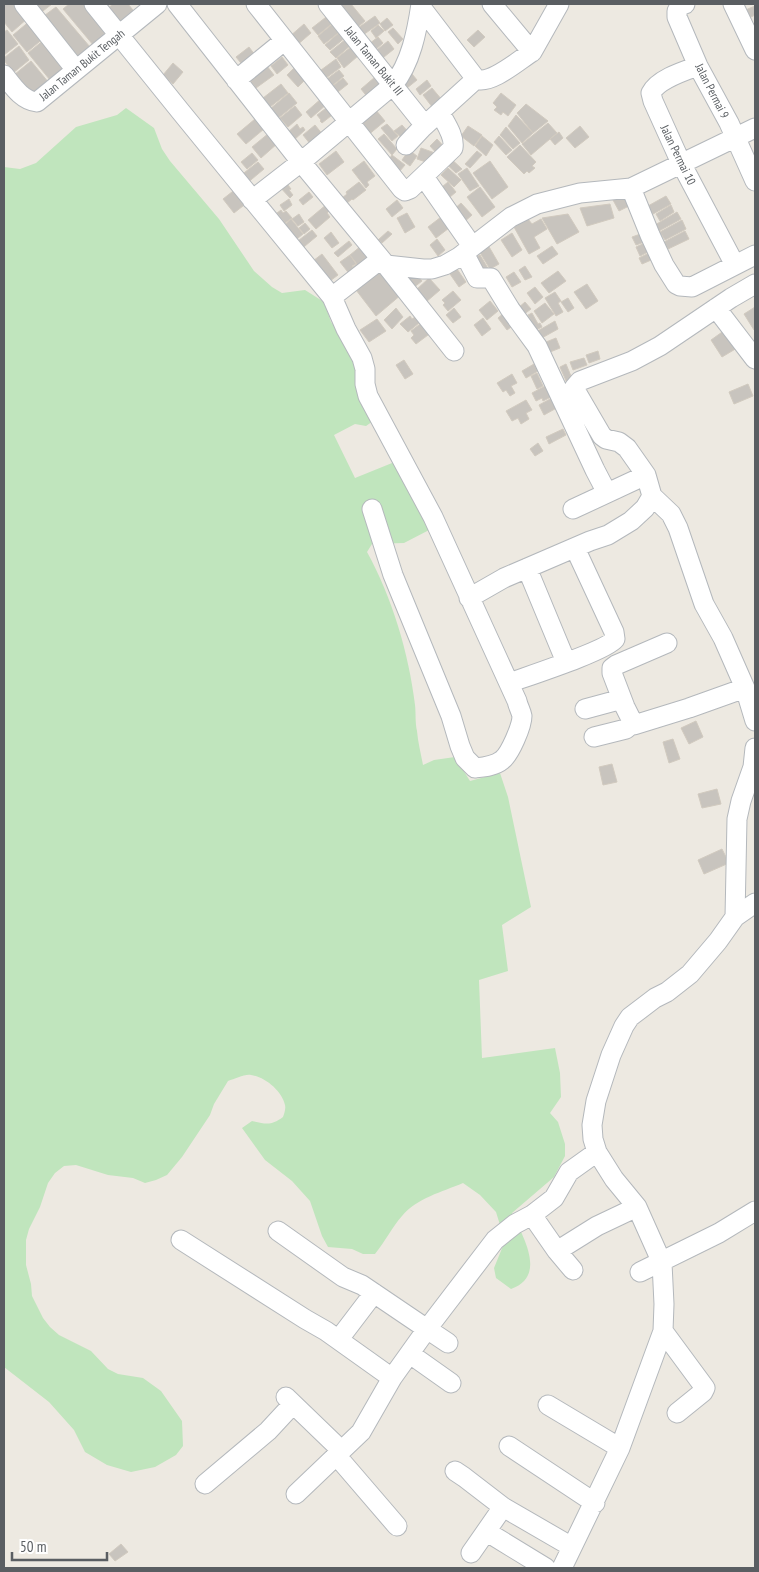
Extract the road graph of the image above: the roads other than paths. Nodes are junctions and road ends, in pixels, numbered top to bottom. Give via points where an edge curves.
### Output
1 (24, 4) edge
2 (94, 4) edge
3 (157, 4) edge
4 (177, 4) edge
5 (256, 4) edge
6 (328, 4) edge
7 (492, 4) edge
8 (559, 4) edge
9 (685, 4) edge
10 (733, 4) edge
11 (416, 9) edge
12 (120, 35) junction
13 (284, 41) junction
14 (755, 50) edge
15 (532, 52) junction
16 (698, 66) junction
17 (76, 70) junction
18 (4, 74) edge
19 (476, 79) junction
20 (236, 80) junction
21 (393, 85) junction
22 (11, 97) edge
23 (440, 113) junction
24 (419, 118) dead end
25 (349, 122) junction
26 (755, 128) edge
27 (735, 138) junction
28 (406, 145) dead end
29 (301, 162) junction
30 (681, 163) junction
31 (424, 177) junction
32 (755, 181) edge
33 (631, 188) junction
34 (252, 200) junction
35 (468, 250) junction
36 (755, 255) edge
37 (383, 262) junction
38 (734, 265) junction
39 (755, 284) edge
40 (332, 297) junction
41 (716, 308) junction
42 (454, 351) dead end
43 (755, 359) edge
44 (646, 475) junction
45 (607, 493) junction
46 (652, 496) junction
47 (372, 509) dead end
48 (573, 510) dead end
49 (575, 548) junction
50 (527, 568) junction
51 (469, 598) junction
52 (667, 643) dead end
53 (566, 662) junction
54 (509, 683) junction
55 (745, 688) junction
56 (622, 699) junction
57 (585, 709) dead end
58 (755, 721) edge
59 (632, 724) junction
60 (594, 738) dead end
61 (755, 748) edge
62 (755, 903) edge
63 (735, 917) junction
64 (597, 1152) junction
65 (637, 1207) junction
66 (755, 1211) edge
67 (532, 1215) junction
68 (278, 1231) dead end
69 (181, 1240) dead end
70 (557, 1251) junction
71 (662, 1263) junction
72 (574, 1270) dead end
73 (640, 1272) dead end
74 (374, 1293) junction
75 (427, 1329) junction
76 (663, 1331) junction
77 (338, 1339) junction
78 (448, 1343) dead end
79 (410, 1354) junction
80 (392, 1378) junction
81 (451, 1383) dead end
82 (548, 1406) dead end
83 (678, 1413) dead end
84 (509, 1446) dead end
85 (620, 1448) junction
86 (339, 1452) junction
87 (454, 1471) dead end
88 (205, 1484) dead end
89 (296, 1494) dead end
90 (595, 1503) junction
91 (503, 1507) junction
92 (396, 1526) dead end
93 (492, 1535) dead end
94 (572, 1547) junction
95 (471, 1553) dead end
96 (546, 1568) edge
97 (562, 1568) edge

1 - 17 street
2 - 12 street
3 - 12 street, Jalan Taman Bukit Tengah
4 - 20 street
5 - 13 street
6 - 21 street, Jalan Taman Bukit III
7 - 15 street
8 - 15 street
9 - 16 street, Jalan Permai 9 via 678,8 676,14
10 - 14 street
11 - 19 street
11 - 21 street via 406,60
12 - 17 street, Jalan Taman Bukit Tengah
12 - 34 street
13 - 20 street
13 - 25 street
15 - 19 street via 493,77
16 - 27 street, Jalan Permai 9
16 - 30 street, Jalan Permai 10 via 668,78 651,93
17 - 22 street, Jalan Taman Bukit Tengah via 37,102
18 - 22 street
19 - 23 street
20 - 29 street
21 - 24 street, Jalan Taman Bukit III
21 - 25 street
23 - 28 street
23 - 31 street via 454,142
25 - 29 street
25 - 31 street via 402,189 410,189
26 - 27 street
27 - 30 street
27 - 32 street, Jalan Permai 9
29 - 34 street
29 - 37 street
30 - 33 street
30 - 38 street, Jalan Permai 10
31 - 35 street
33 - 35 street via 580,193 537,204 511,217
33 - 38 street via 664,265 676,284 692,287
34 - 40 street
35 - 37 street via 445,265 432,269 404,268
35 - 45 street via 477,278 491,278 537,346
36 - 38 street
37 - 40 street
37 - 42 street
39 - 41 street
40 - 51 street via 362,358 368,396 433,517
41 - 43 street
41 - 44 street via 654,349 574,386 602,436 623,444
44 - 45 street
44 - 46 street
45 - 48 street
46 - 49 street via 631,521 608,535
46 - 55 street via 671,514 678,528 704,604
47 - 54 street via 393,575 460,746 465,758 476,768 501,762 520,728 522,716
49 - 50 street
49 - 53 street via 615,639
50 - 51 street
50 - 53 street
51 - 54 street
52 - 56 street via 612,667
53 - 54 street
55 - 58 street
55 - 59 street
56 - 57 street
56 - 59 street
59 - 60 street via 626,729
61 - 63 street via 753,767 737,819
62 - 63 street
63 - 64 street via 690,974 638,1010 624,1026 596,1101 593,1139
64 - 65 street
64 - 67 street via 569,1172 554,1198
65 - 70 street via 597,1226
65 - 71 street
66 - 71 street
67 - 70 street
67 - 75 street via 495,1240
68 - 74 street via 342,1277
69 - 77 street
70 - 72 street
71 - 73 street
71 - 76 street
74 - 75 street
74 - 77 street
75 - 78 street
75 - 79 street
76 - 83 street via 705,1388
76 - 85 street
77 - 80 street
79 - 80 street
79 - 81 street
80 - 86 street via 361,1432
82 - 85 street
84 - 90 street
85 - 90 street
86 - 88 street via 290,1400 268,1431
86 - 89 street
86 - 92 street
87 - 91 street
90 - 94 street
91 - 94 street
91 - 95 street
93 - 96 street
94 - 97 street

